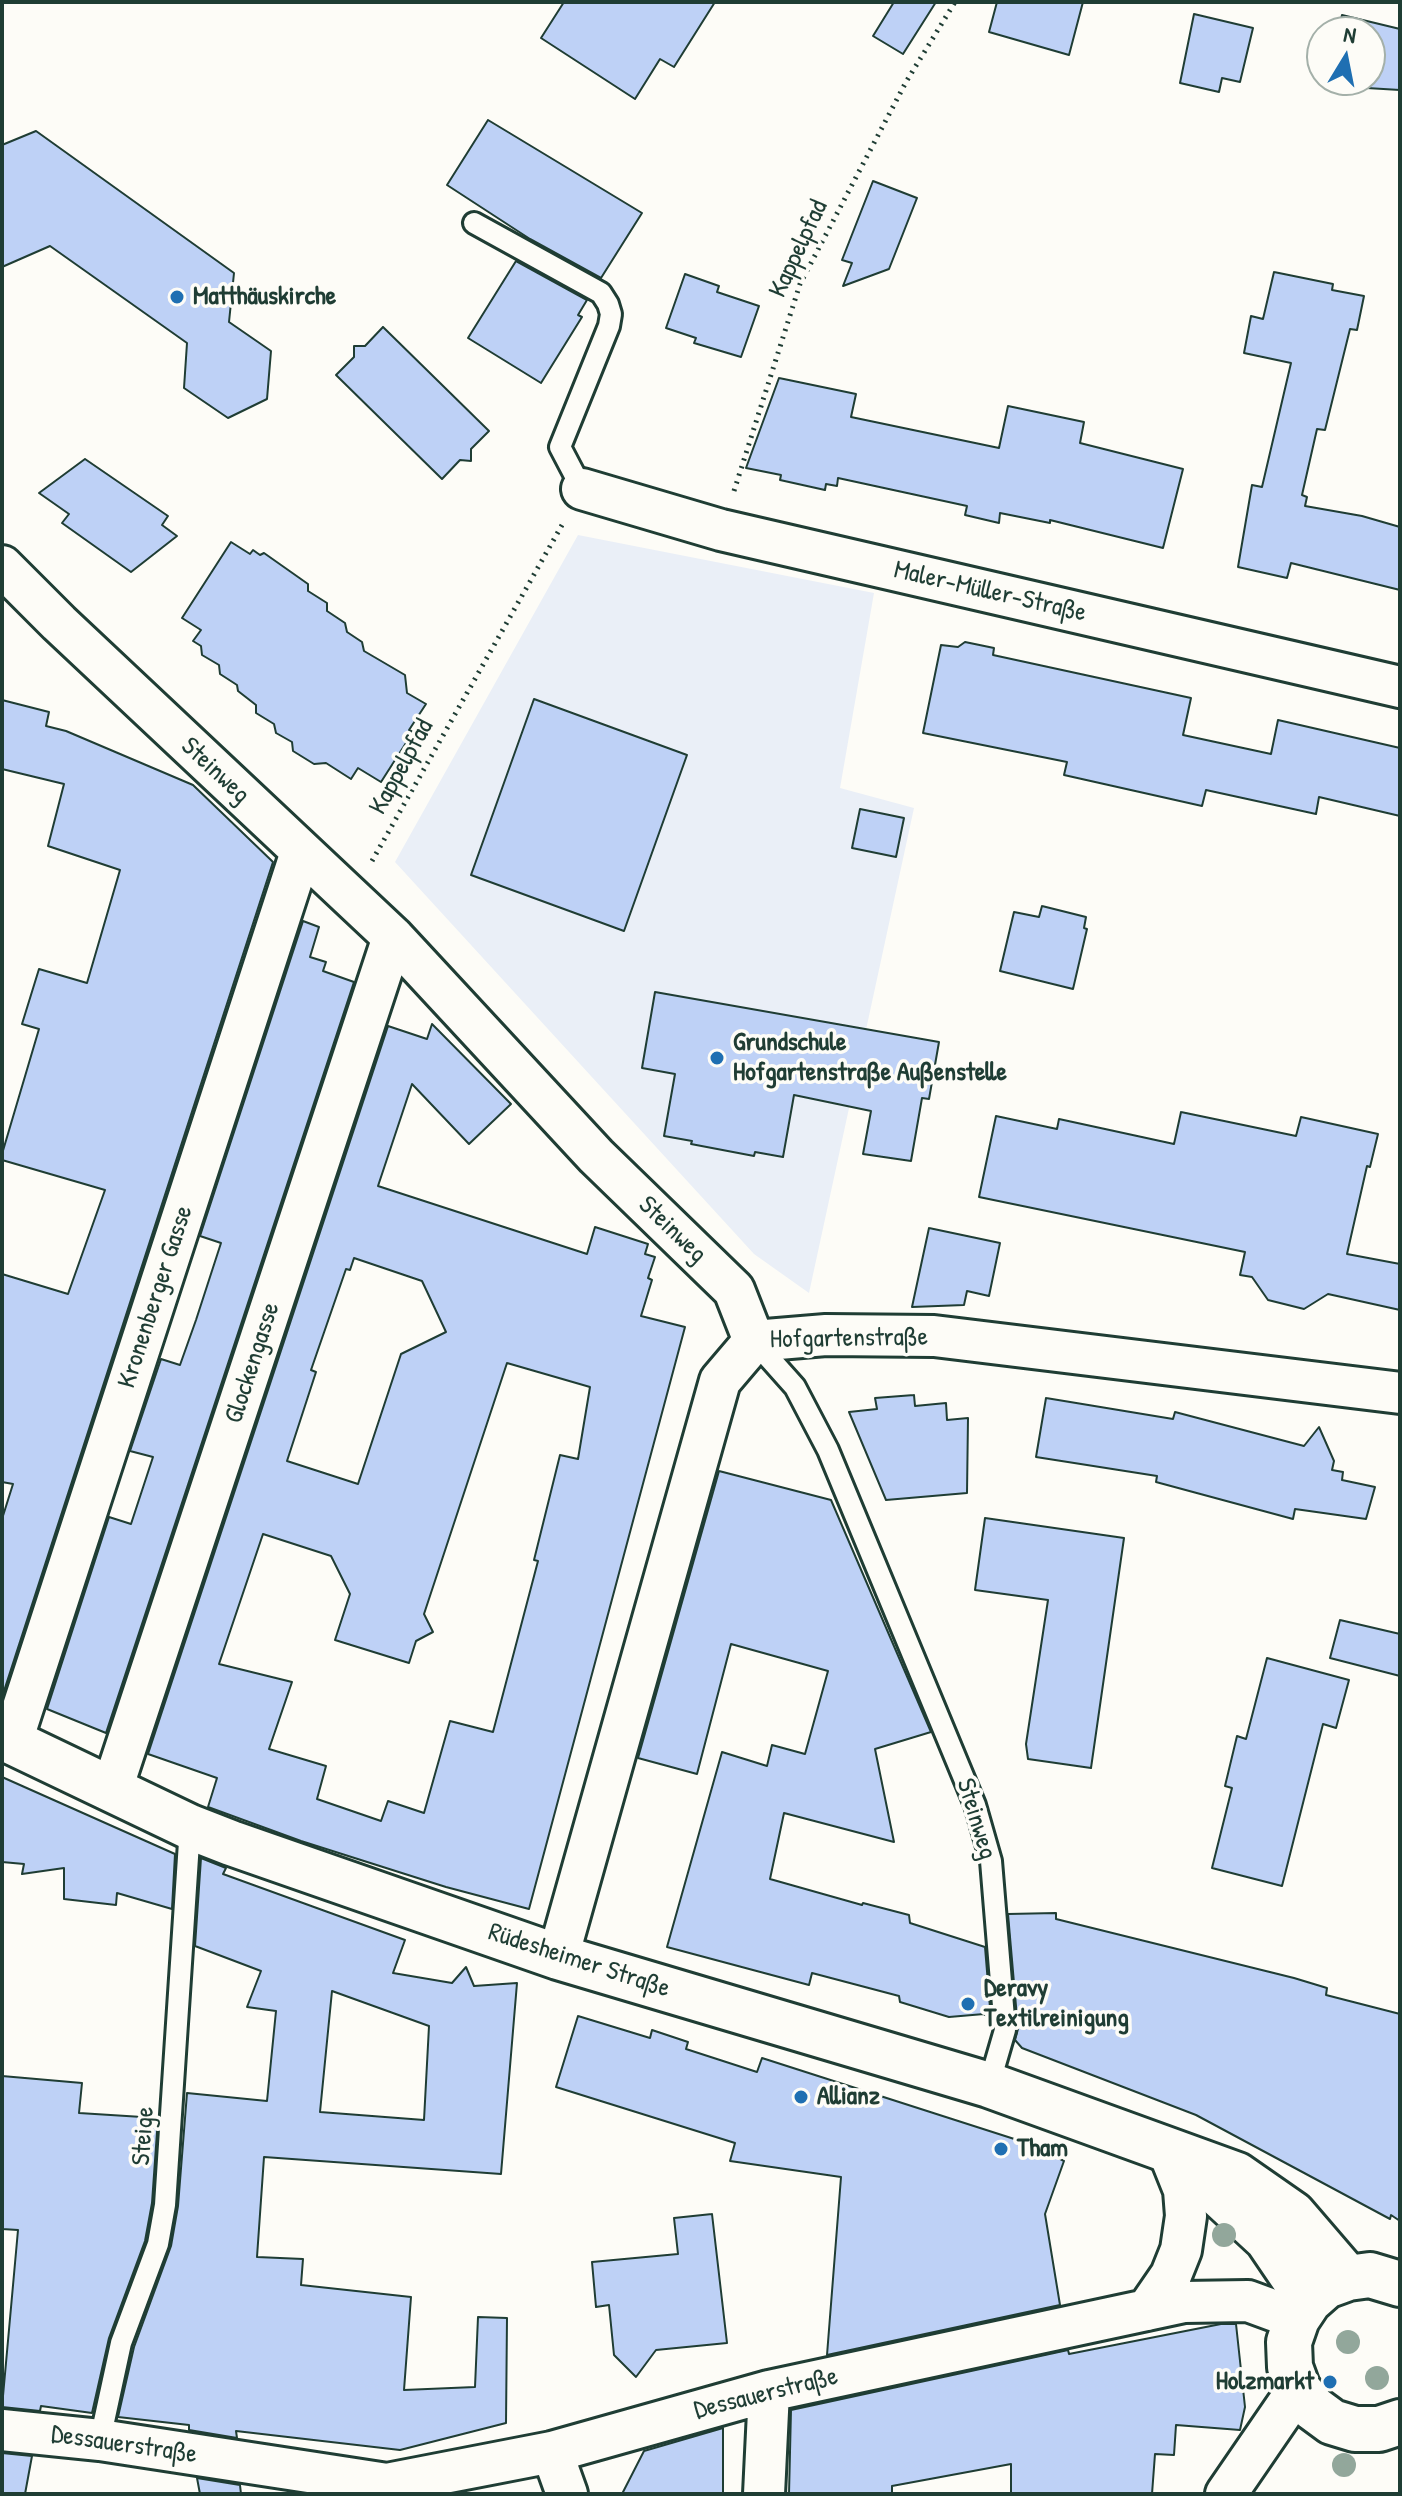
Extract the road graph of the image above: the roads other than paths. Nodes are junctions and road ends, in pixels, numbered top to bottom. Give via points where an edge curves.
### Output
1 (474, 223) dead end
2 (582, 489) joint
3 (2, 566) edge
4 (1400, 687) edge
5 (301, 852) junction
6 (393, 937) junction
7 (754, 1341) junction
8 (1400, 1393) edge
9 (7, 1739) edge
10 (112, 1789) junction
11 (190, 1827) junction
12 (558, 1957) junction
13 (989, 2085) junction
14 (1168, 2150) junction
15 (1348, 2278) junction
16 (1400, 2284) edge
17 (1147, 2310) junction
18 (1303, 2310) junction
19 (1298, 2389) junction
20 (769, 2391) junction
21 (1400, 2422) edge
22 (2, 2430) edge
23 (100, 2440) junction
24 (552, 2452) junction
25 (384, 2489) edge
26 (1230, 2492) edge
27 (567, 2494) edge
28 (764, 2494) edge

1 - 2 lane via 601,293 608,304 609,326 560,447
2 - 4 street, Maler-Müller-Straße via 721,530
3 - 5 street, Steinweg
5 - 6 street, Steinweg
5 - 9 street, Kronenberger Gasse
6 - 7 street, Steinweg via 596,1156 734,1290
6 - 10 street, Glockengasse
7 - 8 street, Hofgartenstraße via 934,1336
7 - 12 street, Hofgartenstraße via 720,1381
7 - 13 lane, Steinweg via 795,1387 828,1450 975,1805 991,1861 1005,2030
9 - 10 street, Rüdesheimer Straße
10 - 11 street, Rüdesheimer Straße
11 - 12 street, Rüdesheimer Straße
11 - 23 lane, Steige via 165,2205 158,2244 121,2343
12 - 13 street, Rüdesheimer Straße
13 - 14 street, Rüdesheimer Straße
14 - 15 street, Rüdesheimer Straße via 1237,2175 1293,2214
14 - 17 street via 1184,2190 1184,2228 1171,2275
14 - 18 street, Rüdesheimer Straße via 1267,2239
15 - 16 street via 1370,2275
15 - 18 street via 1326,2286
17 - 18 street, Dessauerstraße via 1207,2300
17 - 20 street, Dessauerstraße
18 - 19 street via 1289,2342
19 - 21 street via 1332,2422 1355,2429
19 - 26 street
20 - 24 street, Dessauerstraße
20 - 28 street
22 - 23 street, Dessauerstraße
23 - 25 street, Dessauerstraße
24 - 25 street, Dessauerstraße
24 - 27 street

